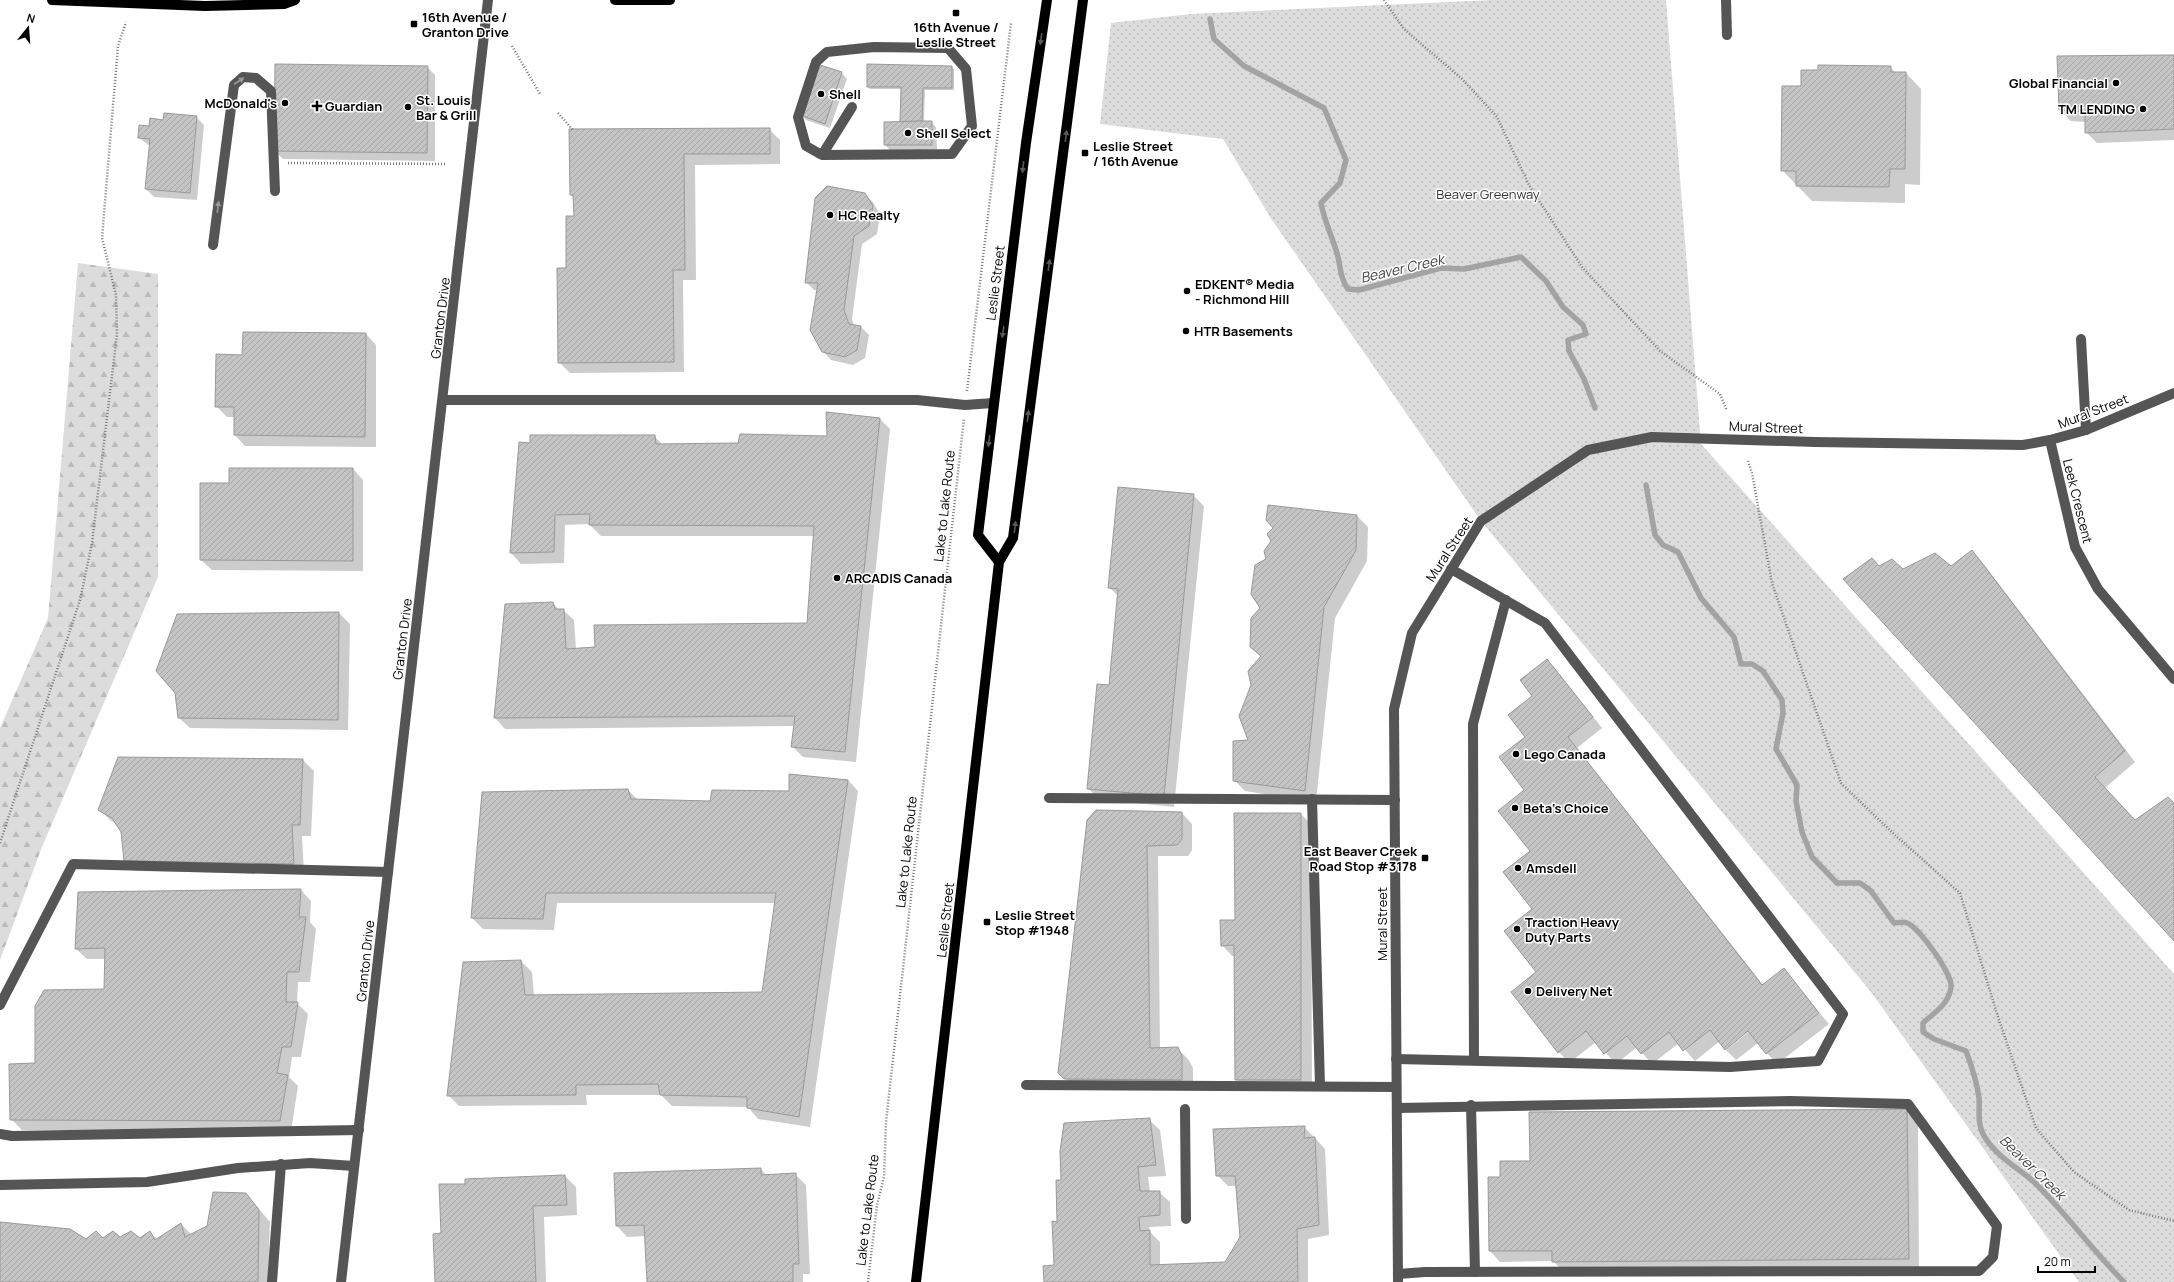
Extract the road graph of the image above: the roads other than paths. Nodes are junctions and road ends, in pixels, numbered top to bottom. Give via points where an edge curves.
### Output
1 (52, 0) edge
2 (295, 0) edge
3 (488, 0) edge
4 (616, 0) edge
5 (670, 0) edge
6 (1046, 0) edge
7 (1083, 0) edge
8 (1726, 0) edge
9 (164, 2) edge
10 (1727, 35) dead end
11 (852, 106) dead end
12 (822, 155) junction
13 (275, 191) dead end
14 (213, 245) dead end
15 (2082, 339) dead end
16 (2174, 393) edge
17 (443, 400) junction
18 (993, 403) junction
19 (2086, 430) junction
20 (2050, 440) junction
21 (999, 562) junction
22 (1451, 569) junction
23 (1506, 600) junction
24 (2172, 674) edge
25 (1049, 798) dead end
26 (1312, 799) junction
27 (1395, 800) junction
28 (388, 872) junction
29 (0, 1006) edge
30 (1396, 1059) junction
31 (1474, 1060) junction
32 (1026, 1085) dead end
33 (1320, 1086) junction
34 (1396, 1087) junction
35 (1471, 1106) junction
36 (1397, 1108) junction
37 (1185, 1109) dead end
38 (359, 1130) junction
39 (0, 1134) edge
40 (281, 1164) junction
41 (354, 1166) junction
42 (0, 1185) edge
43 (1186, 1219) dead end
44 (1475, 1272) junction
45 (1398, 1278) edge
46 (272, 1282) edge
47 (341, 1282) edge
48 (916, 1282) edge

1 - 9 main road
2 - 9 main road via 284,4
3 - 17 street, Granton Drive
4 - 5 main road
6 -> 18 main road, Leslie Street
21 -> 7 main road, Leslie Street via 1014,538
8 - 10 street
11 - 12 street
12 - 12 street via 952,154 972,126 966,69 948,48 874,47 827,52 816,62 798,116 806,146
14 -> 13 street via 234,85 243,77 256,78 271,91
15 - 19 street
16 - 19 street, Mural Street
17 - 18 street via 917,400 965,405
17 - 28 street, Granton Drive
18 -> 21 main road, Leslie Street via 978,535
19 - 20 street, Mural Street
20 - 22 street, Mural Street via 2023,445 1994,445 1652,437 1588,450 1481,521
20 - 24 street, Leek Crescent via 2075,547 2098,590
21 - 48 main road, Leslie Street
22 - 23 street
22 - 27 street, Mural Street via 1412,632 1394,709
23 - 31 street via 1473,724
23 - 31 street via 1545,623 1843,1014 1818,1061 1730,1067
25 - 26 street
26 - 27 street
26 - 33 street
27 - 30 street, Mural Street
28 - 29 street via 73,864
28 - 38 street, Granton Drive
30 - 31 street
30 - 34 street, Mural Street
32 - 33 street
33 - 34 street
34 - 36 street, Mural Street
35 - 36 street
35 - 44 street
35 - 44 street via 1790,1101 1908,1104 1997,1226 1993,1257 1980,1271
36 - 45 street, Mural Street
37 - 43 street
38 - 39 street via 20,1136
38 - 41 street, Granton Drive
40 - 41 street
40 - 42 street via 147,1182
40 - 46 street
41 - 47 street, Granton Drive
44 - 45 street

